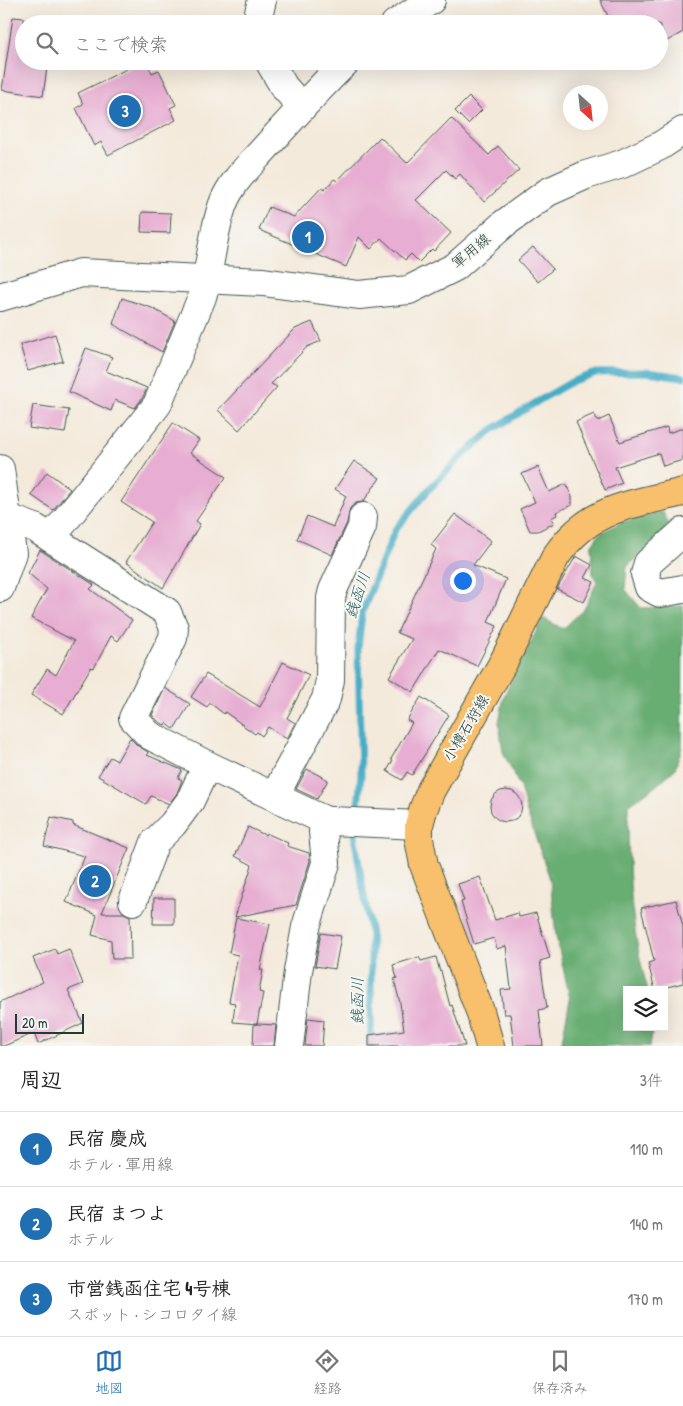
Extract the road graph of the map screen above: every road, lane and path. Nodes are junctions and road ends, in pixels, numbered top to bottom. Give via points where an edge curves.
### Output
1 (262, 0) edge
2 (431, 0) edge
3 (258, 15) edge
4 (408, 15) edge
5 (274, 70) edge
6 (338, 70) edge
7 (302, 107) junction
8 (683, 131) edge
9 (207, 279) junction
10 (0, 297) edge
11 (0, 469) edge
12 (683, 492) edge
13 (363, 517) dead end
14 (8, 518) junction
15 (683, 532) edge
16 (51, 538) junction
17 (2, 575) edge
18 (683, 589) edge
19 (207, 765) junction
20 (279, 799) junction
21 (327, 821) junction
22 (419, 825) junction
23 (133, 901) dead end
24 (288, 1046) edge
25 (490, 1046) edge

1 - 3 street
2 - 4 street
5 - 7 street
6 - 7 street
7 - 9 street via 231,189 216,229
8 - 9 street, 軍用線 via 630,160 548,192 505,223 455,267 409,290 359,295 263,282
9 - 10 street, 軍用線 via 81,273
9 - 16 street via 157,405
11 - 14 street
12 - 22 main road, 小樽石狩線 via 608,510 565,542 500,669 441,770 422,810
13 - 20 street via 362,527 331,598 330,680 326,699 284,776
14 - 16 street
14 - 17 street via 12,553
15 - 18 street via 648,563 645,574 649,587 660,593
16 - 19 street via 166,612 174,628 173,638 133,718 149,735
19 - 20 street
19 - 23 street via 190,801 155,842
20 - 21 street
21 - 22 street
21 - 24 street via 323,832 326,863 306,927
22 - 25 main road, 小樽石狩線 via 420,850 426,871

